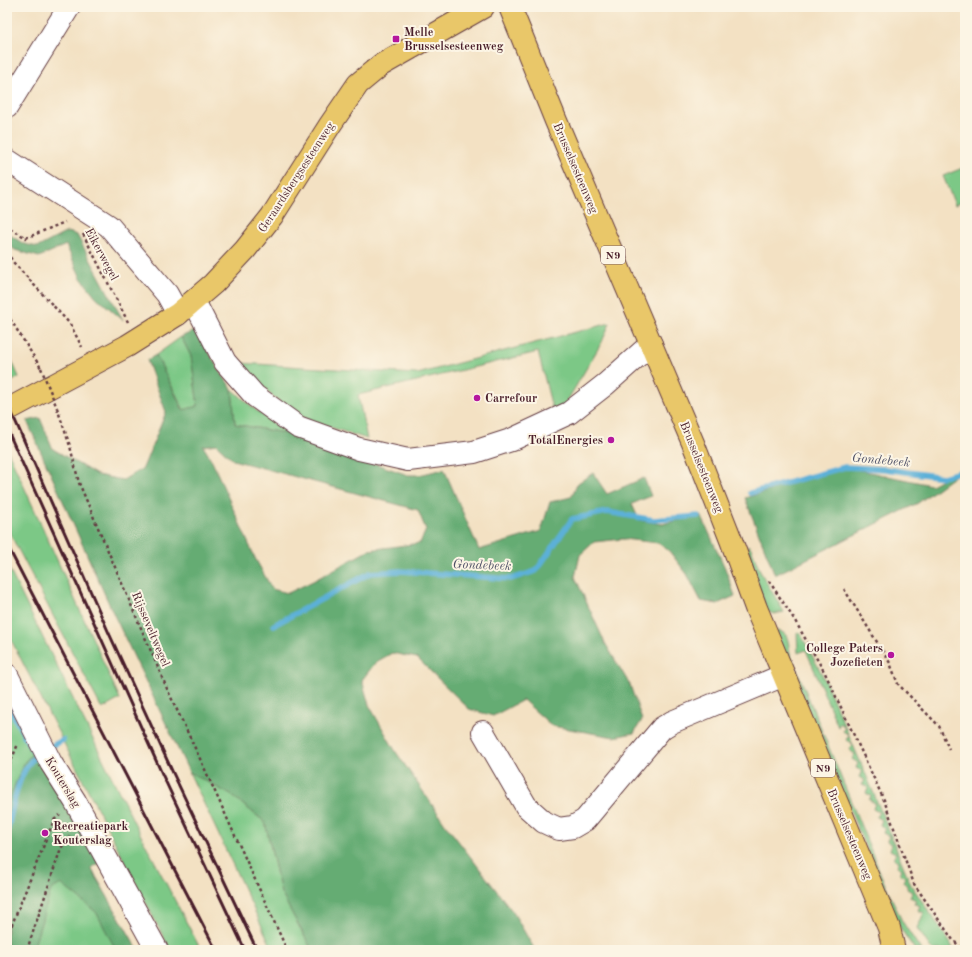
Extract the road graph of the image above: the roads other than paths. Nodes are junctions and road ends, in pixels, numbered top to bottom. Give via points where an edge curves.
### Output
1 (69, 7) edge
2 (483, 7) edge
3 (510, 7) edge
4 (7, 106) edge
5 (7, 160) edge
6 (186, 307) junction
7 (647, 337) junction
8 (7, 410) edge
9 (7, 675) edge
10 (784, 675) junction
11 (483, 732) dead end
12 (889, 928) junction
13 (157, 950) edge
14 (894, 950) edge
15 (909, 950) edge

1 - 4 street
2 - 6 main road, Geraardsbergsesteenweg via 381,65 358,84 272,216 213,284
3 - 7 main road, Brusselsesteenweg / N9
5 - 6 street via 109,226 167,294
6 - 7 street via 225,362 255,396 298,427 359,449 408,460 474,452 511,440 568,413 603,366
6 - 8 main road, Geraardsbergsesteenweg via 138,340
7 - 10 main road, Brusselsesteenweg / N9 via 693,443
9 - 13 street, Kouterslag via 51,763 76,801
10 - 11 street via 662,728 585,820 573,827 559,829 544,822 526,806
10 - 12 main road, Brusselsesteenweg / N9
12 - 14 main road, Brusselsesteenweg / N9
12 - 15 main road, Brusselsesteenweg / N9

